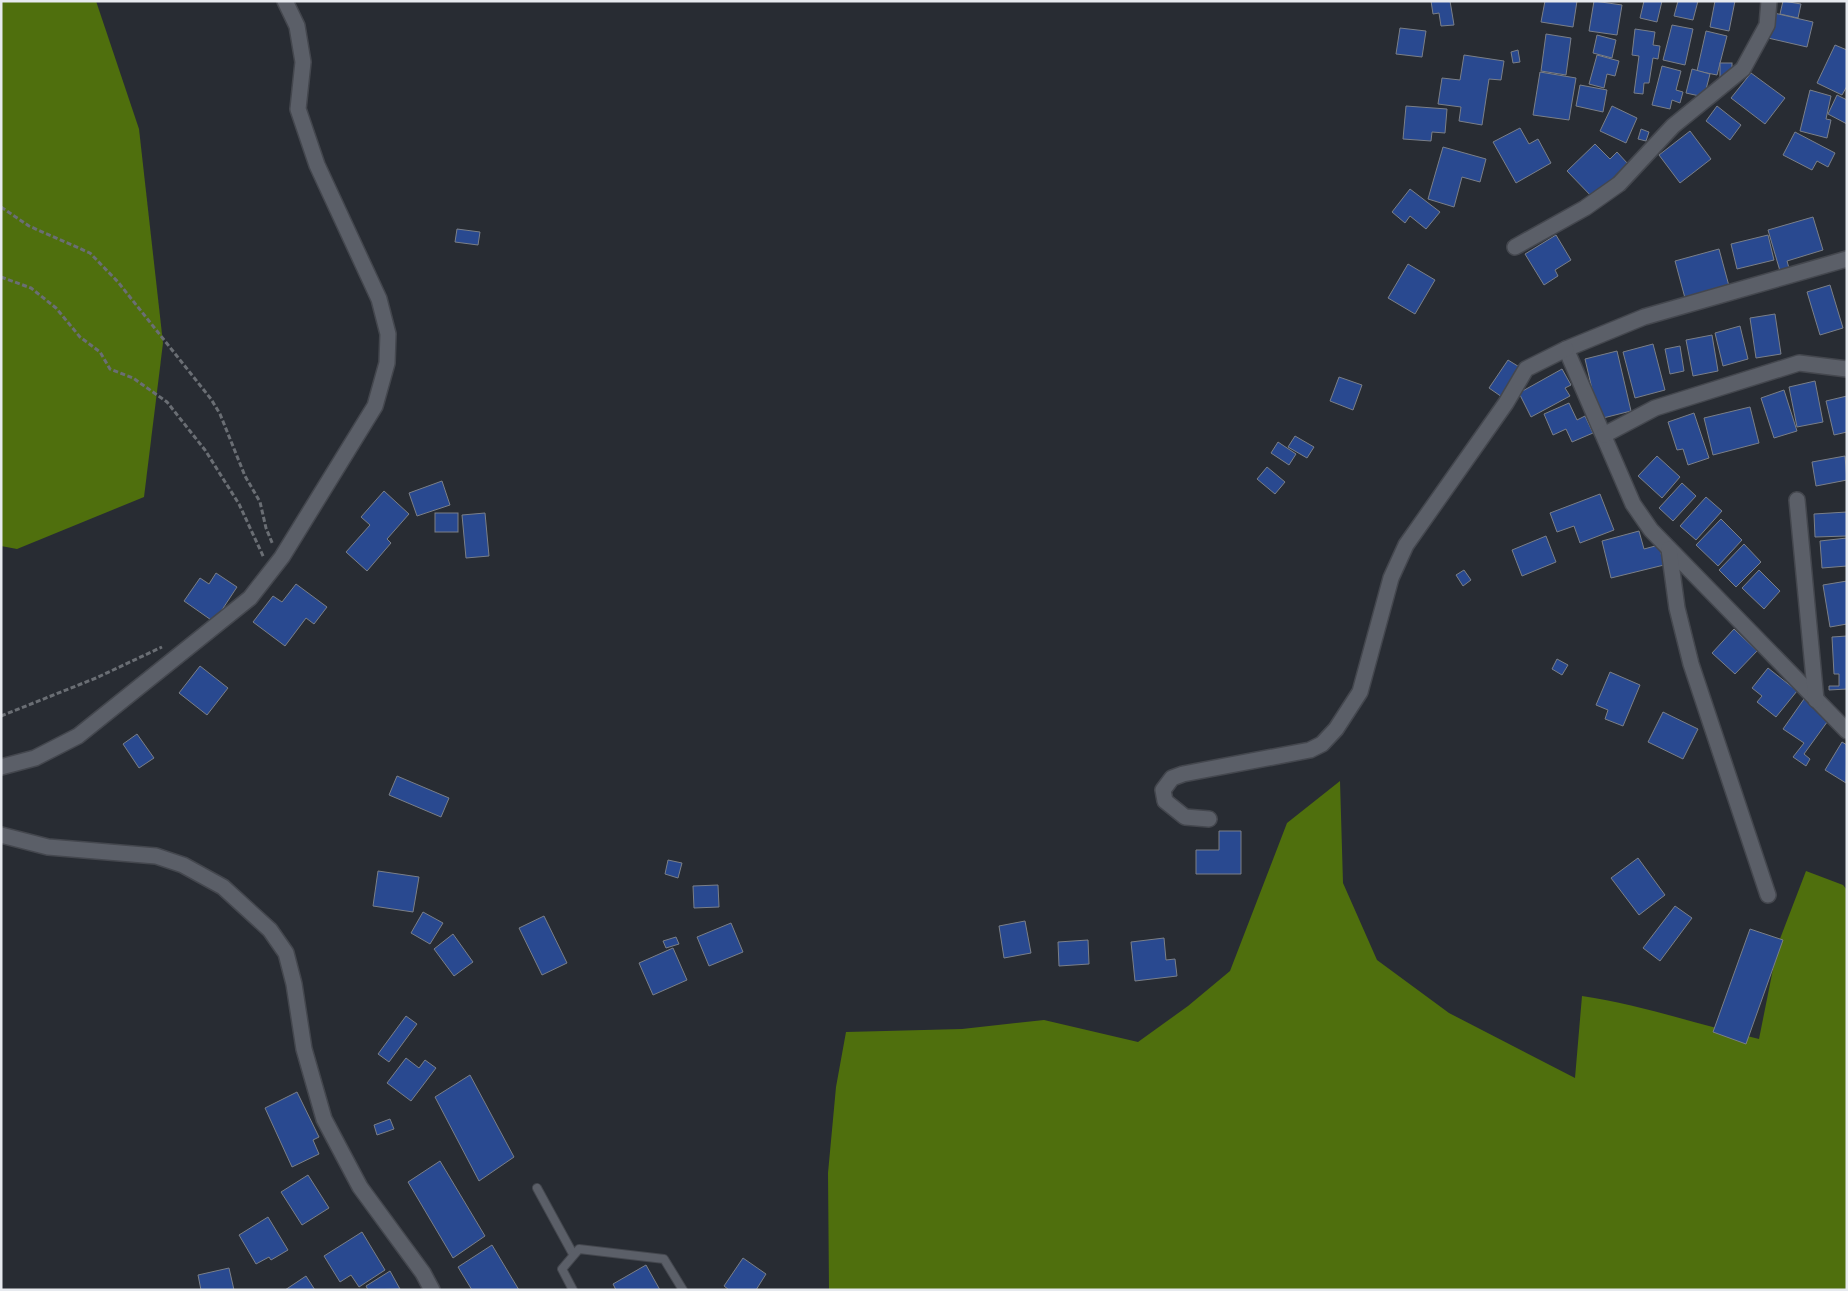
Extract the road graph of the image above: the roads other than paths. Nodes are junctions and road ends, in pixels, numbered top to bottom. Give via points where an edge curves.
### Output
1 (285, 1) edge
2 (1768, 1) edge
3 (1514, 248) dead end
4 (1847, 259) edge
5 (1566, 348) junction
6 (1847, 369) edge
7 (1604, 436) junction
8 (1797, 500) dead end
9 (1669, 549) junction
10 (1816, 700) junction
11 (1847, 730) edge
12 (1, 767) edge
13 (1209, 819) dead end
14 (1, 835) edge
15 (1768, 895) dead end
16 (536, 1188) dead end
17 (573, 1254) junction
18 (432, 1290) edge
19 (574, 1290) edge
20 (683, 1290) edge

1 - 12 street via 298,26 303,62 298,109 317,165 379,299 388,334 387,363 375,406 282,557 250,598 78,736 35,758
2 - 3 street via 1767,25 1743,69 1673,126 1620,184
4 - 5 street via 1644,317
5 - 7 street
5 - 13 street via 1526,369 1506,403 1406,545 1391,578 1360,692 1336,729 1322,744 1310,750 1172,778 1164,790 1165,801 1185,817
6 - 7 street via 1799,364 1655,408
7 - 9 street via 1633,504
8 - 10 street
9 - 10 street
9 - 15 street via 1677,608 1691,664
10 - 11 street
14 - 18 street via 48,847 156,856 183,865 223,887 270,930 286,954 304,1049 324,1119 360,1187
16 - 17 lane
17 - 19 lane via 562,1269
17 - 20 lane via 579,1249 664,1258

